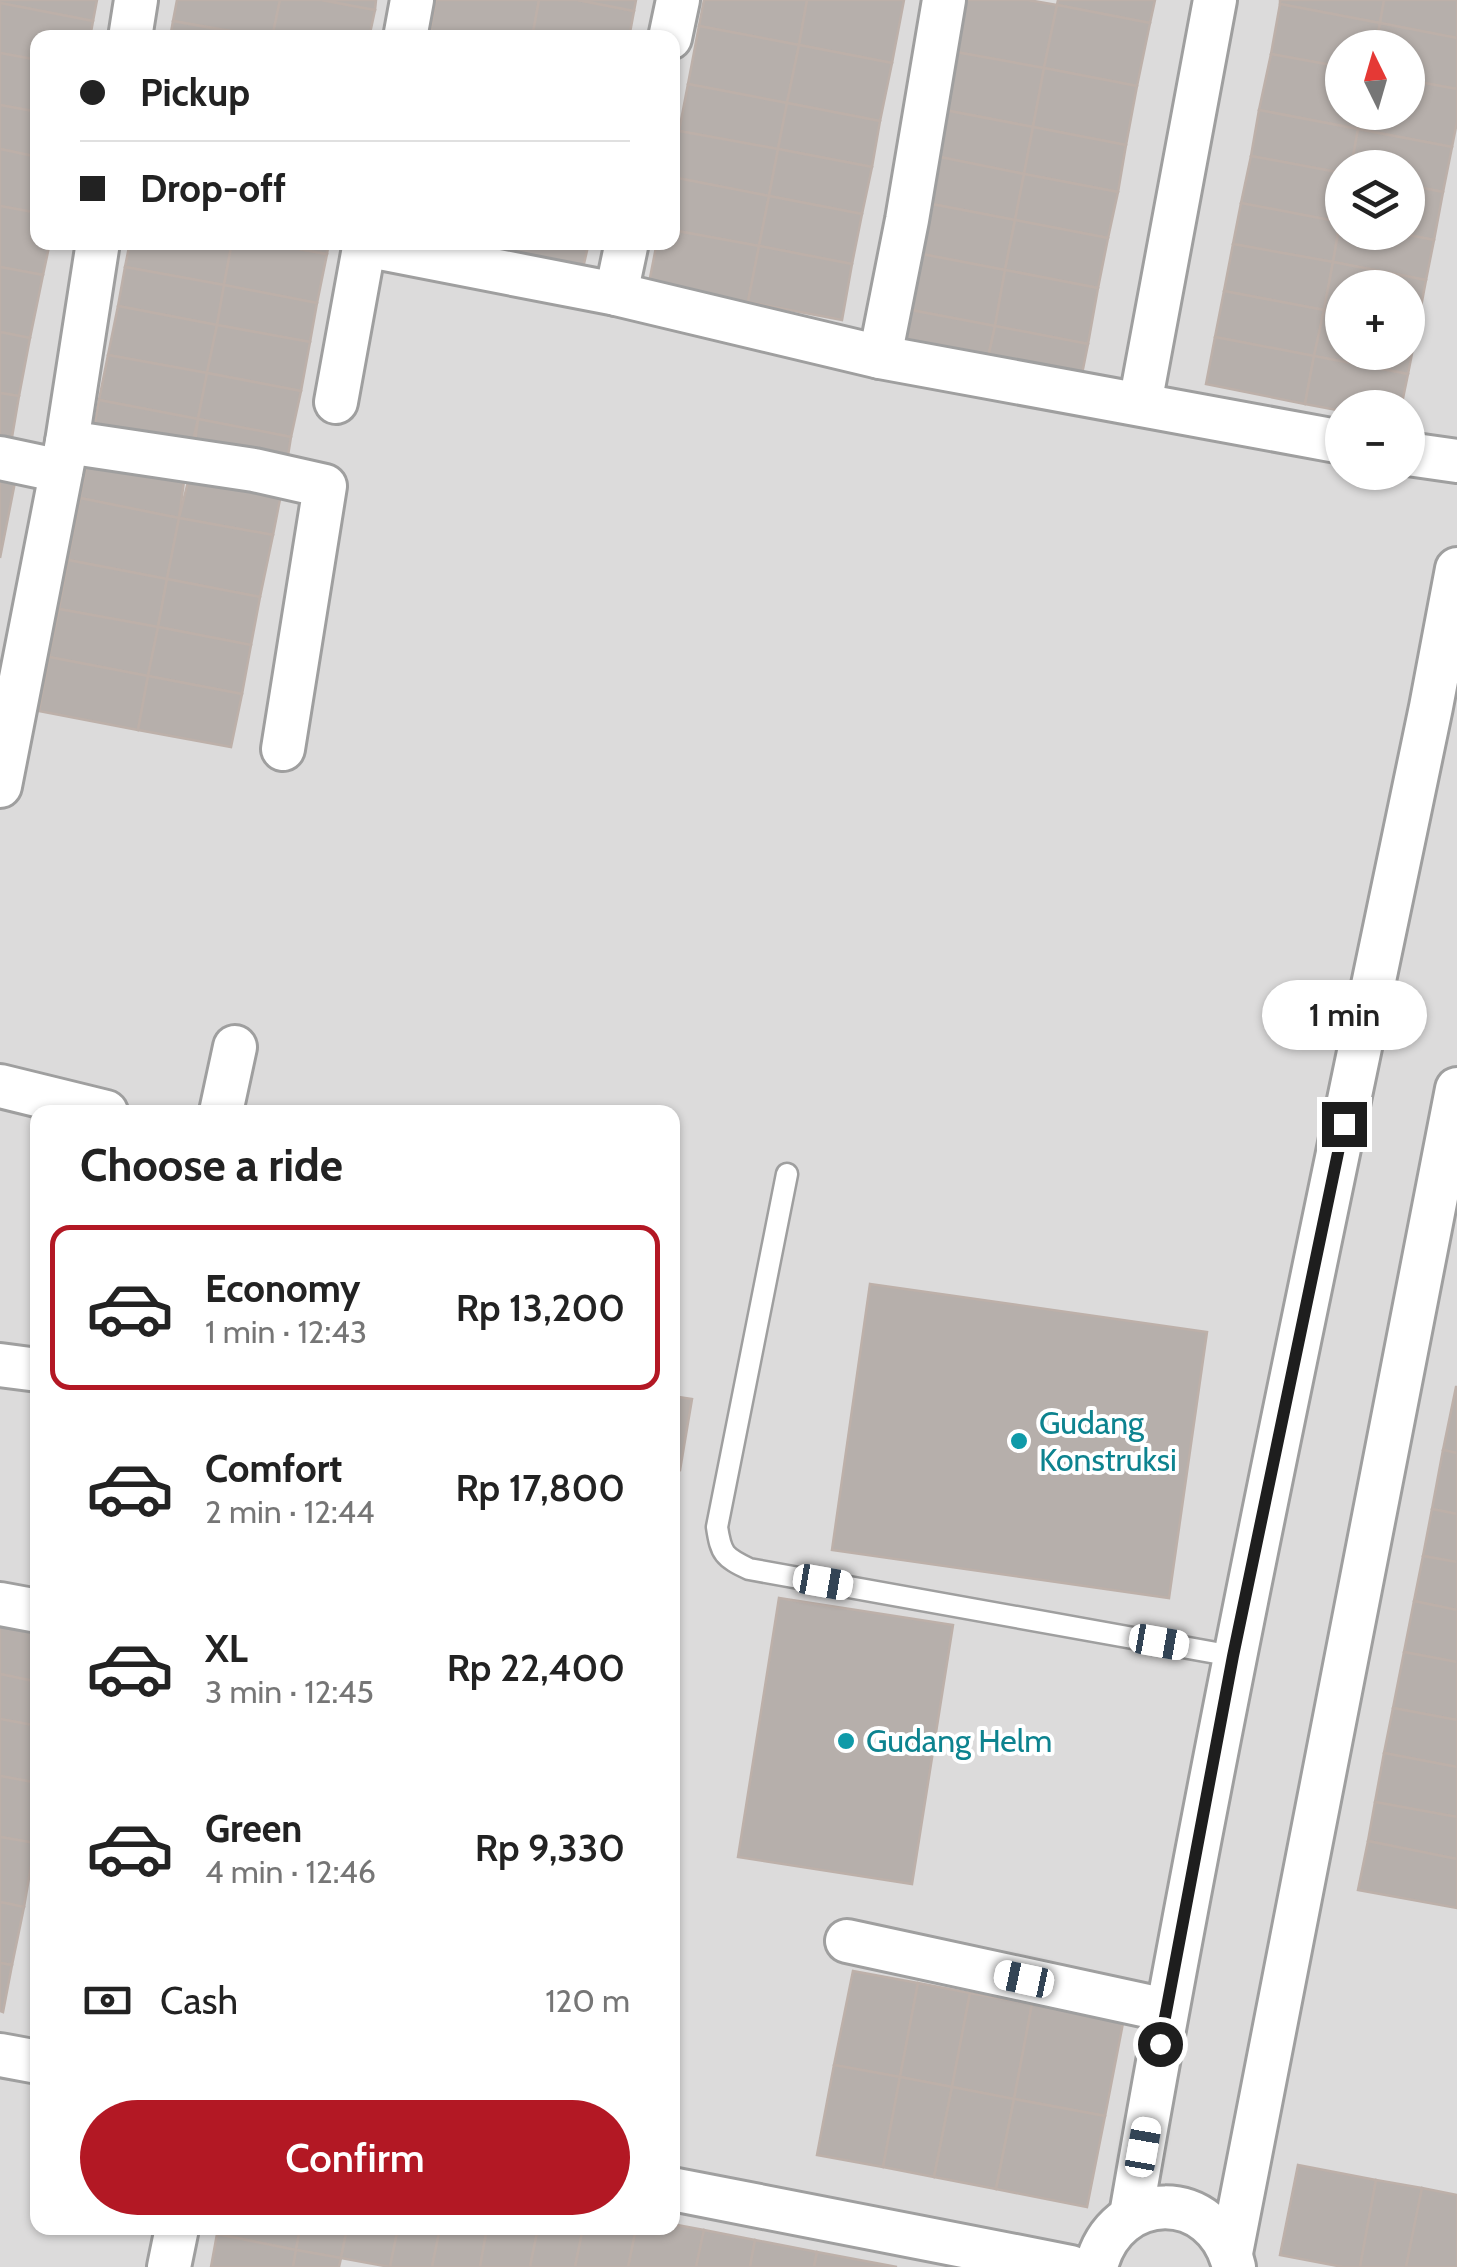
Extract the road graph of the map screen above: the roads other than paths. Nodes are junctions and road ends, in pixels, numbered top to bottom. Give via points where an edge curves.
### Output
1 (136, 0) edge
2 (412, 0) edge
3 (678, 0) edge
4 (944, 0) edge
5 (1214, 0) edge
6 (131, 30) edge
7 (406, 30) edge
8 (672, 30) edge
9 (97, 250) edge
10 (364, 250) edge
11 (395, 250) edge
12 (625, 250) edge
13 (616, 294) junction
14 (880, 357) junction
15 (336, 402) dead end
16 (1140, 404) junction
17 (1325, 439) edge
18 (64, 456) junction
19 (1425, 456) edge
20 (0, 458) edge
21 (1457, 461) edge
22 (1457, 569) edge
23 (1444, 710) edge
24 (284, 750) dead end
25 (0, 786) edge
26 (235, 1047) dead end
27 (0, 1086) edge
28 (1457, 1090) edge
29 (77, 1105) edge
30 (223, 1105) edge
31 (787, 1174) dead end
32 (0, 1364) edge
33 (30, 1369) edge
34 (0, 1604) edge
35 (30, 1610) edge
36 (1233, 1656) junction
37 (847, 1941) dead end
38 (1166, 2010) junction
39 (0, 2055) edge
40 (30, 2061) edge
41 (680, 2191) edge
42 (1131, 2215) junction
43 (175, 2235) edge
44 (1232, 2260) edge
45 (169, 2267) edge
46 (1071, 2267) edge
47 (1096, 2267) edge

1 - 6 street
2 - 7 street
3 - 8 street
4 - 14 street
5 - 16 street
9 - 18 street
10 - 15 street
11 - 13 street
12 - 13 street
13 - 14 street
14 - 16 street
16 - 17 street
18 - 20 street
18 - 24 street via 254,470 325,486
18 - 25 street
19 - 21 street
22 - 23 street
23 - 36 street
26 - 30 street
27 - 29 street
28 - 44 street
31 - 36 lane via 717,1526 727,1558 748,1569
32 - 33 street
34 - 35 street
36 - 38 street
37 - 38 street
38 - 42 street
39 - 40 street
41 - 46 street
42 - 44 street via 1170,2206 1189,2211 1207,2220
42 - 47 street via 1112,2230
43 - 45 street

